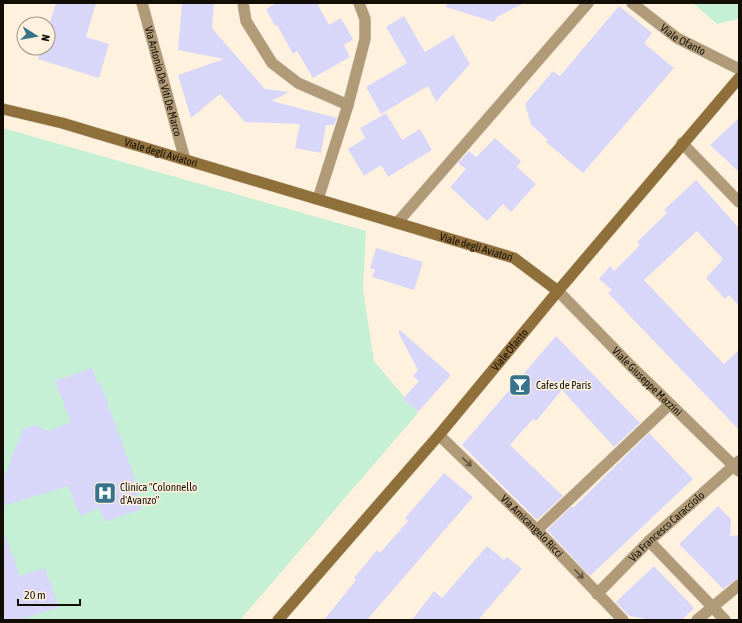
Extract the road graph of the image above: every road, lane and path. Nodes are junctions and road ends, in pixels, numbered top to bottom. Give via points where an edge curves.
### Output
1 (142, 3) edge
2 (243, 3) edge
3 (359, 3) edge
4 (588, 3) edge
5 (632, 3) edge
6 (739, 69) edge
7 (739, 78) edge
8 (348, 105) junction
9 (3, 109) edge
10 (682, 143) junction
11 (185, 160) junction
12 (318, 199) junction
13 (739, 202) edge
14 (396, 223) junction
15 (558, 291) junction
16 (670, 404) junction
17 (439, 435) junction
18 (738, 466) edge
19 (537, 530) junction
20 (649, 541) junction
21 (739, 585) edge
22 (598, 594) junction
23 (712, 607) junction
24 (278, 620) edge
25 (623, 620) edge
26 (697, 620) edge
27 (725, 620) edge

1 - 11 street, Via Antonio De Viti De Marco
2 - 8 street via 246,21 272,64 298,83
3 - 8 street via 364,19 365,39
4 - 14 street
5 - 6 street, Viale Ofanto via 677,38
7 - 10 main road, Viale Ofanto
8 - 12 street
9 - 11 main road, Viale degli Aviatori via 62,123
10 - 13 street
10 - 15 main road, Viale Ofanto
11 - 12 main road, Viale degli Aviatori
12 - 14 main road, Viale degli Aviatori
14 - 15 main road, Viale degli Aviatori via 514,258
15 - 16 street, Viale Giuseppe Mazzini
15 - 17 main road, Viale Ofanto
16 - 18 street, Viale Giuseppe Mazzini
16 - 19 street
17 -> 19 street, Via Amicangelo Ricci
17 - 24 main road, Viale Ofanto
18 - 20 street, Via Francesco Caracciolo
19 -> 22 street, Via Amicangelo Ricci
20 - 22 street, Via Francesco Caracciolo
20 - 23 street
21 - 23 street
22 - 25 street, Via Amicangelo Ricci
23 - 26 street
23 - 27 street

